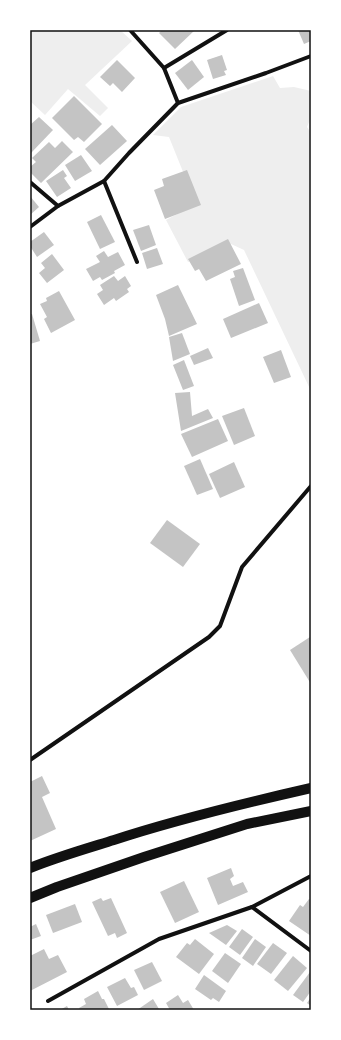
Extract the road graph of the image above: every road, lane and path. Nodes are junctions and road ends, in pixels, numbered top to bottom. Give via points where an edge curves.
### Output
1 (130, 30) edge
2 (227, 30) edge
3 (311, 56) edge
4 (164, 68) junction
5 (178, 103) junction
6 (104, 181) junction
7 (30, 182) edge
8 (58, 206) junction
9 (30, 227) edge
10 (137, 262) dead end
11 (311, 486) edge
12 (30, 760) edge
13 (311, 788) edge
14 (311, 811) edge
15 (30, 868) edge
16 (311, 876) edge
17 (30, 898) edge
18 (252, 907) junction
19 (311, 951) edge
20 (48, 1001) dead end

1 - 4 street
2 - 4 street
3 - 5 street
4 - 5 street
5 - 6 street
6 - 8 street
6 - 10 street
7 - 8 street
8 - 9 street
11 - 12 street via 242,567 220,626 209,637
13 - 15 main road via 247,802 136,832
14 - 17 main road via 247,824 144,857
16 - 18 street
18 - 19 street
18 - 20 street via 160,939

